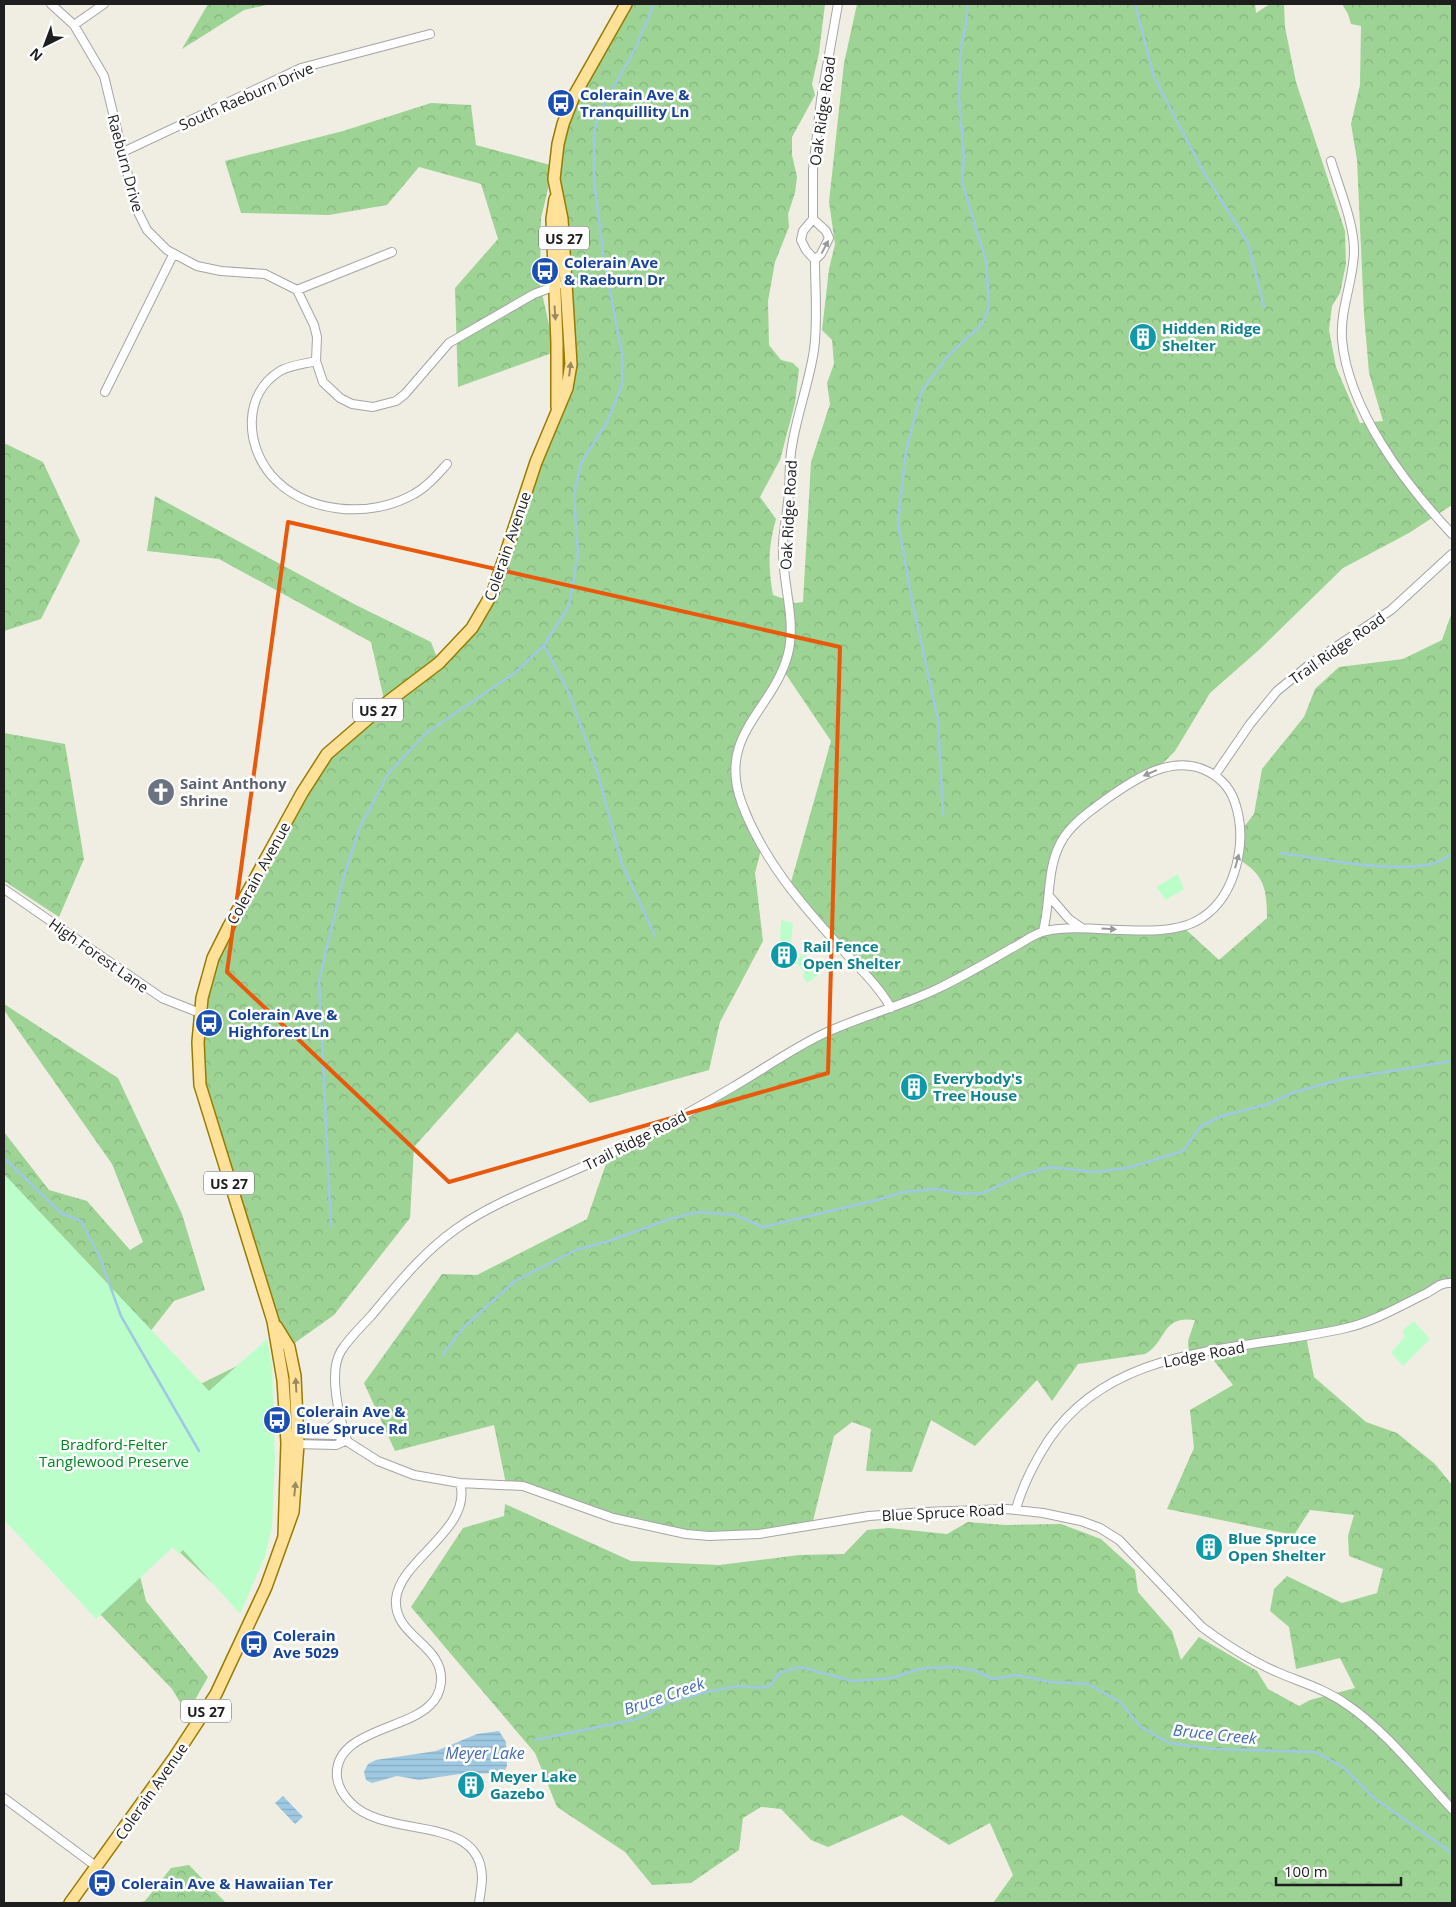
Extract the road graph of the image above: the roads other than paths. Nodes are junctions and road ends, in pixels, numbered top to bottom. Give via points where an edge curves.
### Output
1 (51, 4) edge
2 (104, 4) edge
3 (626, 4) edge
4 (838, 4) edge
5 (74, 25) junction
6 (430, 34) dead end
7 (123, 152) junction
8 (1331, 161) dead end
9 (556, 195) junction
10 (812, 219) junction
11 (392, 252) dead end
12 (173, 255) junction
13 (815, 260) junction
14 (567, 282) junction
15 (553, 287) junction
16 (297, 290) junction
17 (316, 361) junction
18 (105, 392) dead end
19 (558, 412) junction
20 (446, 464) dead end
21 (1452, 534) edge
22 (1452, 554) edge
23 (1215, 775) junction
24 (4, 889) edge
25 (1050, 897) junction
26 (1082, 928) junction
27 (1043, 931) junction
28 (891, 1008) junction
29 (200, 1012) junction
30 (1452, 1283) edge
31 (340, 1419) junction
32 (323, 1434) junction
33 (292, 1439) junction
34 (347, 1440) junction
35 (460, 1483) junction
36 (1016, 1509) junction
37 (4, 1798) edge
38 (1452, 1808) edge
39 (97, 1867) junction
40 (70, 1903) edge
41 (479, 1903) edge

1 - 5 street, Raeburn Drive
2 - 5 street
3 - 9 main road, Colerain Avenue / US 27 via 574,96 562,124 554,166
4 - 10 street, Oak Ridge Road via 821,100 813,169
5 - 7 street, Raeburn Drive via 104,76
6 - 7 street, South Raeburn Drive via 302,68
7 - 12 street, Raeburn Drive via 141,219 158,242
8 - 21 street via 1354,250 1342,321 1347,367 1382,443 1418,494
9 - 14 main road, Colerain Avenue / US 27 via 562,219
9 - 15 main road, Colerain Avenue / US 27 via 552,219
10 - 13 street, Oak Ridge Road via 803,231 802,240
13 -> 10 street via 829,238
11 - 16 street
12 - 16 street, Raeburn Drive via 208,270 265,274
12 - 18 street
13 - 28 street, Oak Ridge Road via 814,350 792,444 783,542 790,638 782,669 744,733 736,774 742,803 777,870 877,987
14 - 15 street
19 -> 14 main road, Colerain Avenue / US 27 via 571,364
15 - 17 street via 534,294 449,343 405,394 385,405 361,406 340,398 323,382
15 -> 19 main road, Colerain Avenue / US 27
16 - 17 street via 314,326
17 - 20 street via 280,371 260,392 253,406 251,418 255,445 262,462 282,485 310,502 347,510 365,509 394,503 414,494 430,483
19 - 29 main road, Colerain Avenue / US 27 via 536,462 493,592 484,609 460,642 439,663 327,754 302,793 213,958
22 - 23 street, Trail Ridge Road via 1391,610 1309,665 1278,691 1250,724
23 -> 25 street, Trail Ridge Road via 1185,764 1170,766 1127,784 1073,826 1060,844 1053,858
26 -> 23 street, Trail Ridge Road via 1170,928 1193,922 1210,911 1233,874 1240,832 1234,798
24 - 29 street, High Forest Lane via 162,998
25 - 26 street
25 - 27 street, Trail Ridge Road
26 - 27 street, Trail Ridge Road
27 - 28 street, Trail Ridge Road via 969,972
28 - 31 street, Trail Ridge Road via 802,1045 686,1114 601,1159 480,1214 441,1240 408,1272 339,1355 336,1377
29 - 33 main road, Colerain Avenue / US 27 via 198,1061 204,1104 273,1322 289,1347 295,1376
30 - 36 street, Lodge Road via 1437,1286 1345,1329 1168,1360 1117,1379 1079,1406 1053,1435 1029,1474
31 - 32 street
31 - 34 street, Trail Ridge Road
32 - 33 street, Blue Spruce Road
32 - 34 street, Blue Spruce Road
33 - 34 street via 336,1445
33 - 39 main road, Colerain Avenue / US 27 via 284,1536 266,1587 216,1694
34 - 35 street, Blue Spruce Road via 354,1448 396,1469
35 - 36 street, Blue Spruce Road via 523,1486 613,1518 686,1534 717,1537 758,1534 870,1516
35 - 41 street via 462,1490 458,1510 404,1580 396,1597 397,1611 404,1626 429,1648 439,1664 438,1693 423,1711 353,1744 340,1759 336,1774 344,1796 372,1818 450,1834 472,1849 481,1869
36 - 38 street, Blue Spruce Road via 1080,1521 1119,1540 1202,1627 1244,1656 1346,1703 1370,1723
37 - 39 street
39 - 40 main road, Colerain Avenue / US 27

